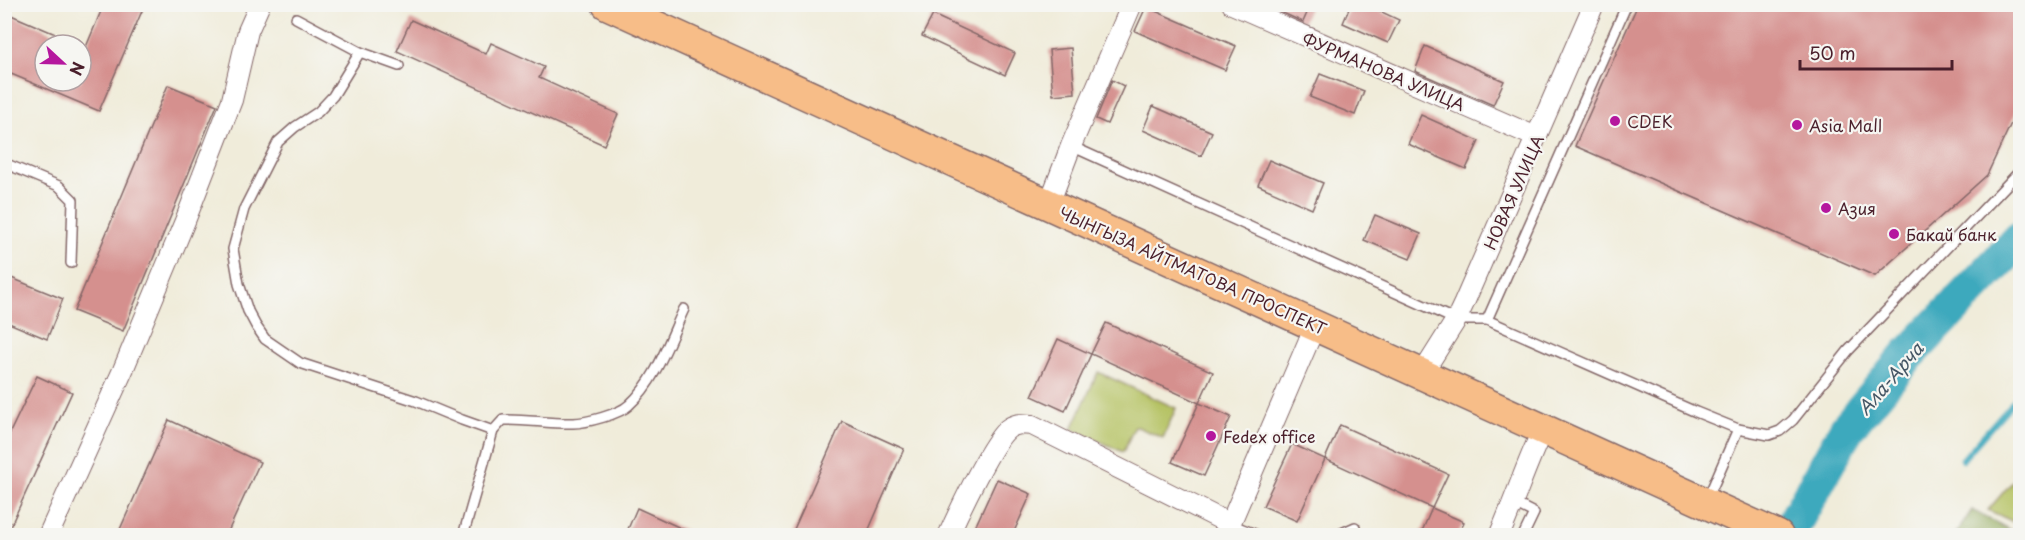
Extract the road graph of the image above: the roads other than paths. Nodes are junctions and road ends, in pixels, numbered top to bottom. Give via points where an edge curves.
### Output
1 (260, 4) edge
2 (1132, 4) edge
3 (1232, 4) edge
4 (1594, 4) edge
5 (1627, 4) edge
6 (620, 7) edge
7 (296, 18) dead end
8 (360, 52) junction
9 (399, 66) dead end
10 (1536, 137) junction
11 (1071, 146) junction
12 (4, 163) edge
13 (2020, 171) edge
14 (1049, 204) junction
15 (71, 263) dead end
16 (684, 309) dead end
17 (1456, 320) junction
18 (1487, 320) junction
19 (1315, 326) junction
20 (1422, 374) junction
21 (1542, 429) junction
22 (1738, 429) junction
23 (494, 431) junction
24 (1706, 502) junction
25 (1514, 503) junction
26 (1355, 527) dead end
27 (1227, 530) edge
28 (48, 536) edge
29 (463, 536) edge
30 (948, 536) edge
31 (1260, 536) edge
32 (1335, 536) edge
33 (1499, 536) edge
34 (1524, 536) edge
35 (1778, 536) edge

1 - 28 street via 248,31 232,100 185,221
2 - 11 street
3 - 10 street, ФУРМАНОВА УЛИЦА
4 - 10 street, НОВАЯ УЛИЦА
5 - 18 lane
6 - 14 main road, ЧЫНГЫЗА АЙТМАТОВА ПРОСПЕКТ
7 - 8 lane
8 - 9 lane
8 - 23 lane via 333,96 279,142 244,209 233,249 245,302 265,339 300,363
10 - 17 street, НОВАЯ УЛИЦА
11 - 14 street
11 - 17 lane
12 - 15 lane via 59,186 74,200
13 - 22 lane via 1848,351 1793,420 1769,435
14 - 19 main road, ЧЫНГЫЗА АЙТМАТОВА ПРОСПЕКТ
16 - 23 lane via 645,389 628,407 587,422 503,420
17 - 18 lane
17 - 20 street, НОВАЯ УЛИЦА
18 - 22 lane
19 - 20 main road, ЧЫНГЫЗА АЙТМАТОВА ПРОСПЕКТ
19 - 27 street
20 - 21 main road, ЧЫНГЫЗА АЙТМАТОВА ПРОСПЕКТ
21 - 24 main road, ЧЫНГЫЗА АЙТМАТОВА ПРОСПЕКТ
21 - 25 street via 1516,489
22 - 24 lane
23 - 29 lane
24 - 35 main road, ЧЫНГЫЗА АЙТМАТОВА ПРОСПЕКТ
25 - 33 street
25 - 34 lane via 1534,513
26 - 32 lane
27 - 30 street via 1032,425 1019,423 1008,428 996,442
27 - 31 lane

